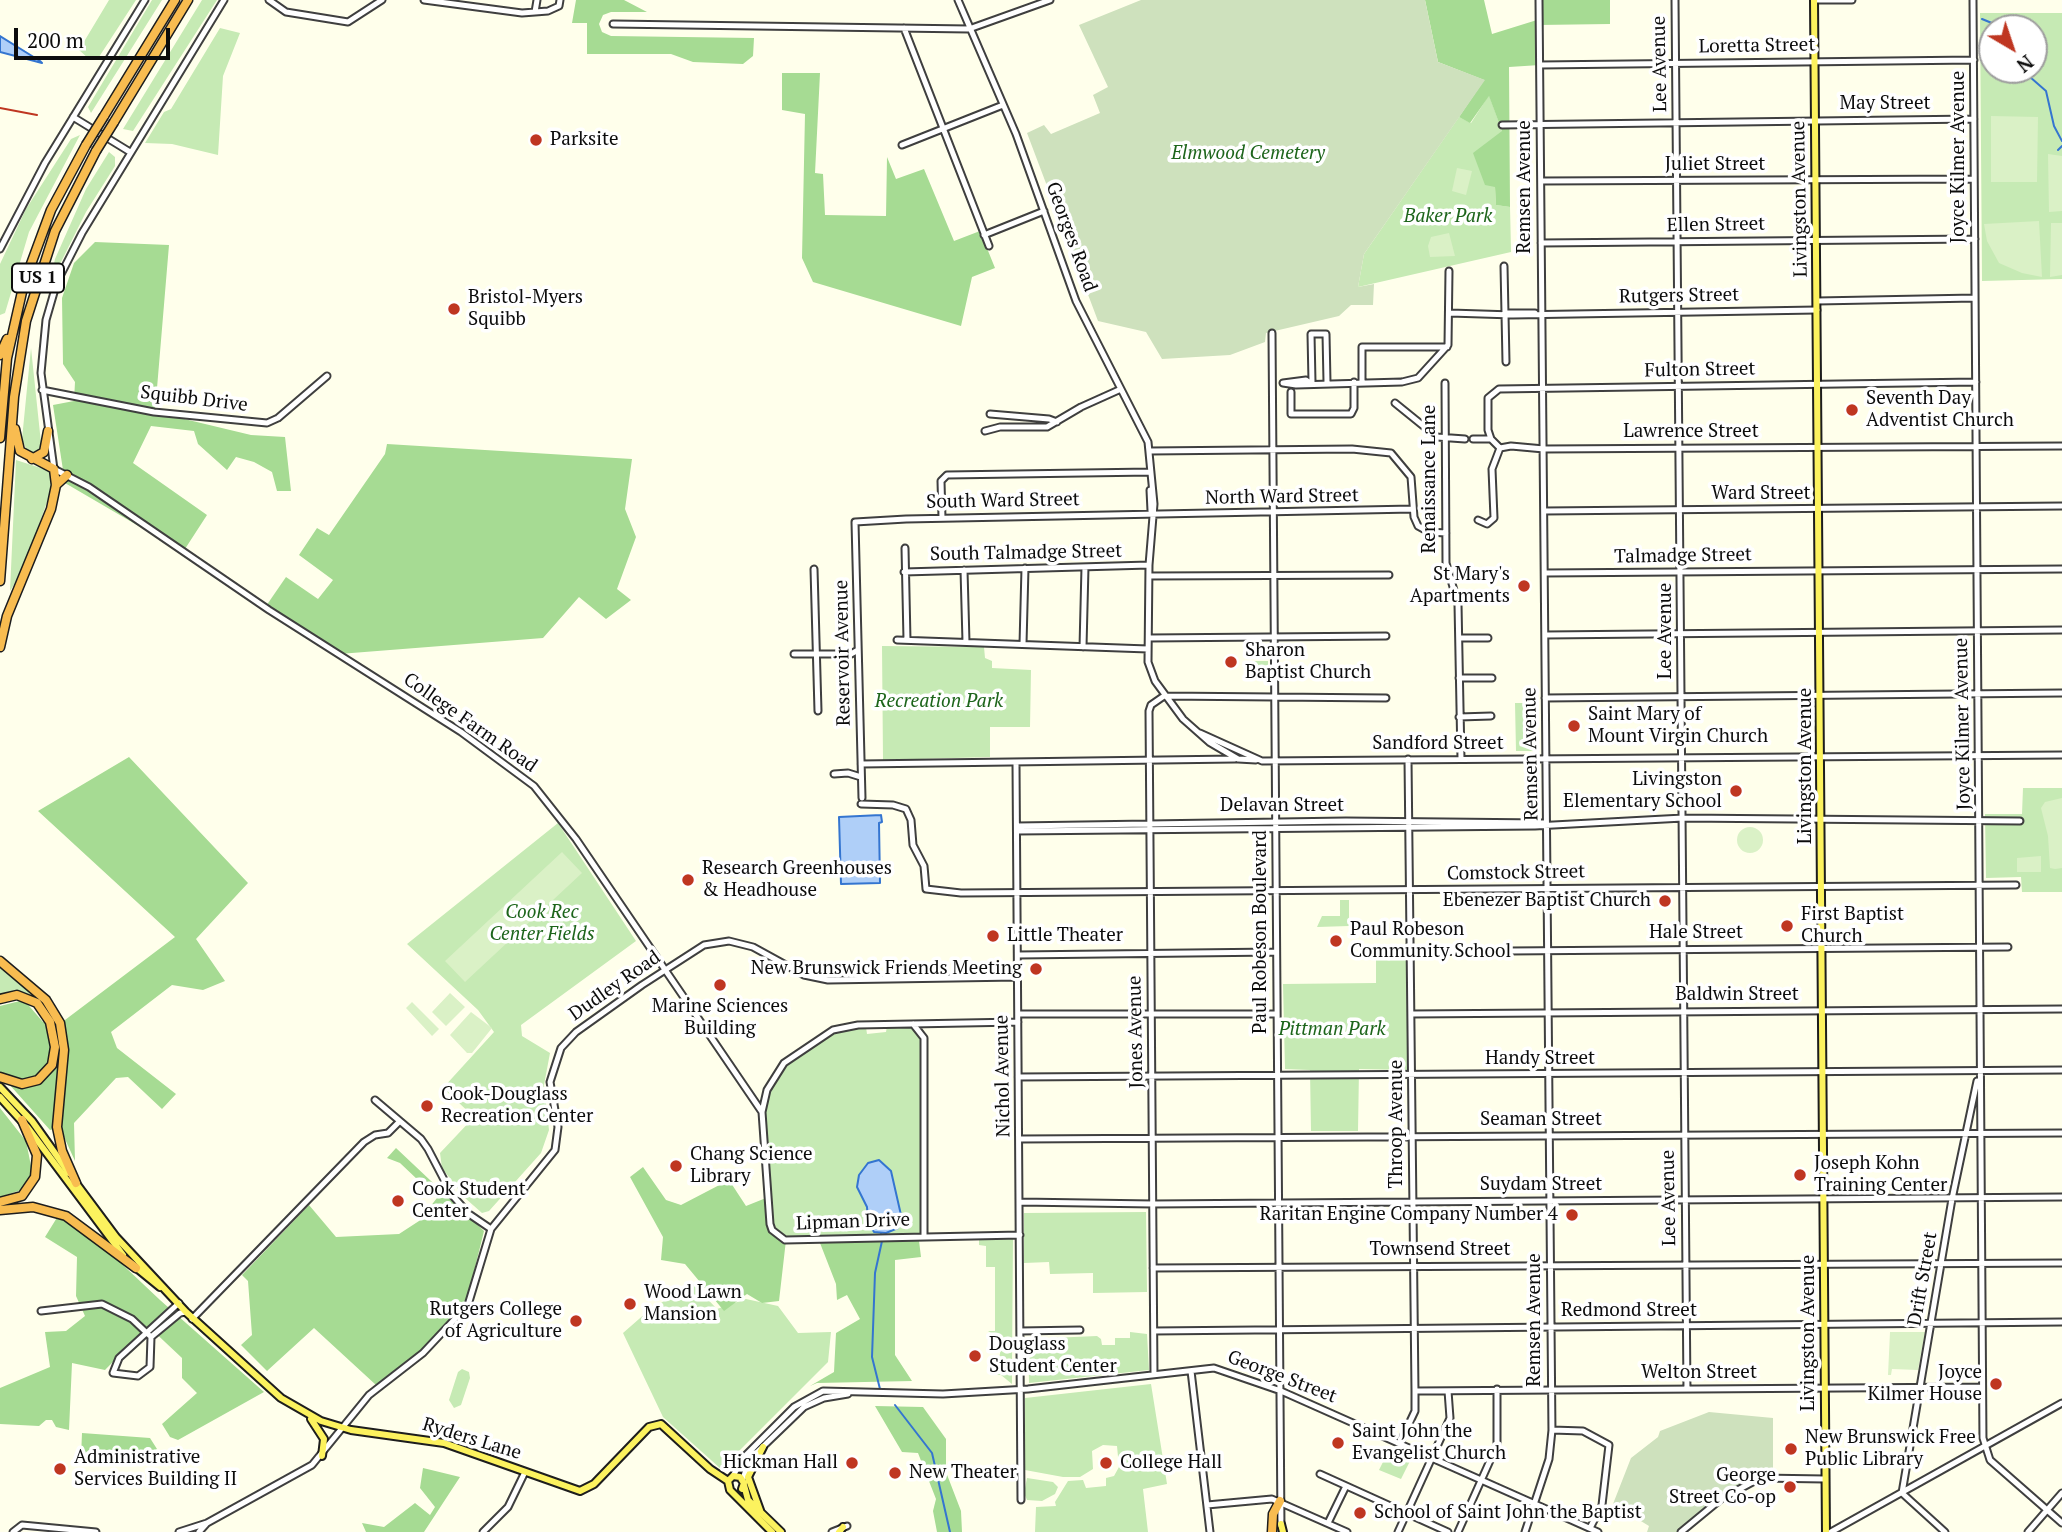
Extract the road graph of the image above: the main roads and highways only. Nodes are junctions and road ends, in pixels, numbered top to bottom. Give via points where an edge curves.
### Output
1 (176, 0) edge
2 (188, 0) edge
3 (1814, 0) edge
4 (14, 320) junction
5 (0, 355) edge
6 (12, 416) junction
7 (48, 431) road end
8 (0, 438) edge
9 (31, 460) junction
10 (67, 475) road end
11 (56, 485) junction
12 (0, 580) edge
13 (0, 647) edge
14 (0, 961) edge
15 (0, 999) edge
16 (0, 1077) edge
17 (0, 1087) edge
18 (0, 1097) edge
19 (22, 1121) junction
20 (76, 1182) junction
21 (0, 1202) edge
22 (0, 1210) edge
23 (136, 1268) junction
24 (164, 1290) junction
25 (295, 1408) junction
26 (763, 1447) road end
27 (322, 1456) road end
28 (730, 1478) junction
29 (743, 1482) junction
30 (734, 1492) junction
31 (1280, 1502) road end
32 (759, 1515) junction
33 (764, 1532) edge
34 (772, 1532) edge
35 (781, 1532) edge
36 (1272, 1532) edge
37 (1826, 1532) edge

1 - 4 highway, US 1, bridge via 86,145 43,228
2 - 6 highway, US 1, bridge via 62,213 36,284 20,349
3 - 37 main road, Livingston Avenue
4 - 5 highway
4 - 8 highway, US 1
6 - 9 highway via 19,449
6 - 12 highway, US 1
7 - 9 highway via 44,452
9 - 11 highway via 54,469
10 - 11 highway
11 - 13 highway via 51,509 7,616
14 - 20 highway via 43,997 60,1024 64,1050 57,1127
15 - 16 highway via 17,995 37,1003 50,1022 55,1047 52,1065 38,1080 22,1084
17 - 20 main road, Ryders Lane via 32,1121
18 - 19 main road, Ryders Lane
19 - 21 highway via 37,1155 35,1178 22,1196
19 - 23 main road, Ryders Lane via 100,1229
20 - 24 main road, Ryders Lane via 116,1237
22 - 23 highway via 33,1207 66,1216
23 - 24 main road, Ryders Lane
24 - 25 main road, Ryders Lane
25 - 27 main road via 321,1431
25 - 28 main road, Ryders Lane via 341,1428 433,1440 574,1490 585,1490 649,1427 659,1423 710,1469
26 - 32 main road via 748,1477
28 - 29 main road
28 - 30 main road via 729,1488
29 - 30 main road
29 - 32 main road
30 - 32 main road
31 - 36 highway via 1273,1514
32 - 33 main road
32 - 34 main road
32 - 35 main road

